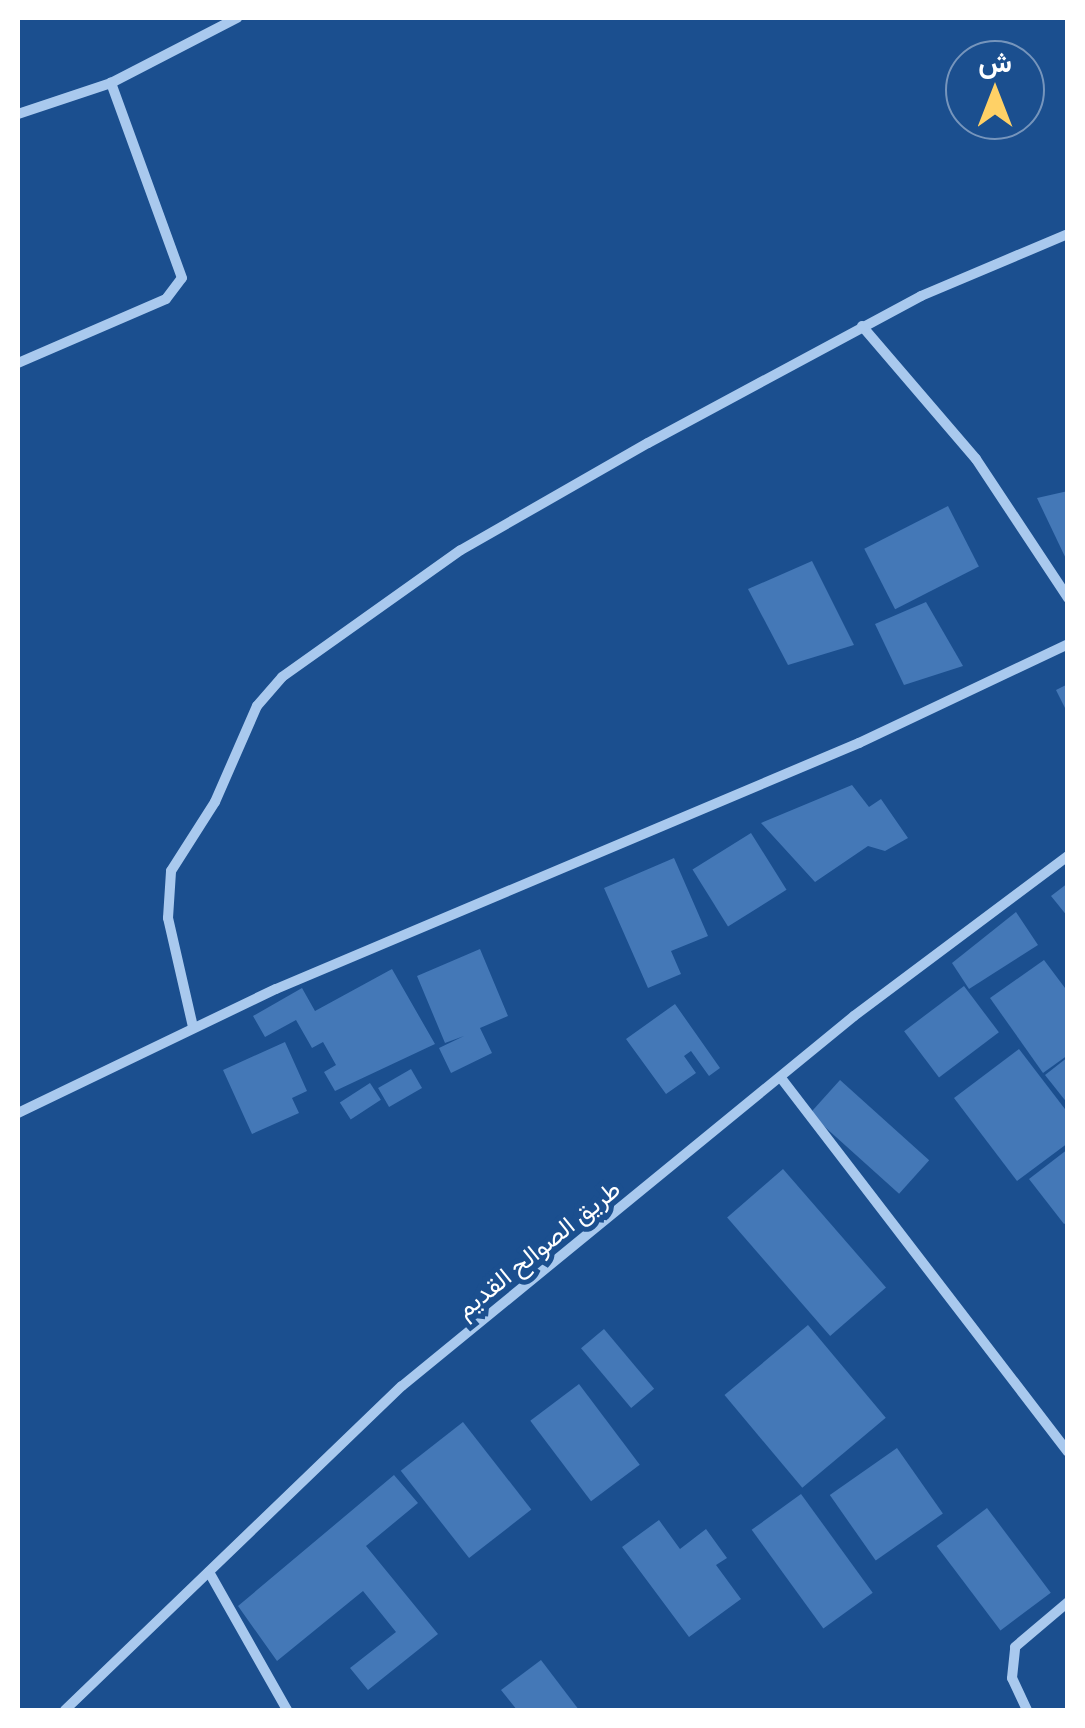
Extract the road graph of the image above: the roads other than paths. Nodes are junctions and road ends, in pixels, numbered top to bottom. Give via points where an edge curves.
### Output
1 (237, 18) edge
2 (111, 83) junction
3 (18, 114) edge
4 (1068, 234) edge
5 (862, 326) junction
6 (18, 364) edge
7 (1068, 598) edge
8 (1068, 644) edge
9 (1068, 856) edge
10 (194, 1027) junction
11 (781, 1078) junction
12 (18, 1114) edge
13 (1068, 1452) edge
14 (209, 1572) junction
15 (1068, 1602) edge
16 (66, 1710) edge
17 (287, 1710) edge
18 (1027, 1710) edge

1 - 2 street
2 - 3 street
2 - 6 street via 182,278 156,304
4 - 5 street
5 - 7 street via 976,459
5 - 10 street via 461,550 282,676 257,706 215,802 171,871 168,918
8 - 10 street
9 - 11 street, طريق الصوالح القديم
10 - 12 street
11 - 13 street
11 - 14 street, طريق الصوالح القديم via 402,1386
14 - 16 street, طريق الصوالح القديم
14 - 17 street
15 - 18 street via 1015,1647 1012,1678

